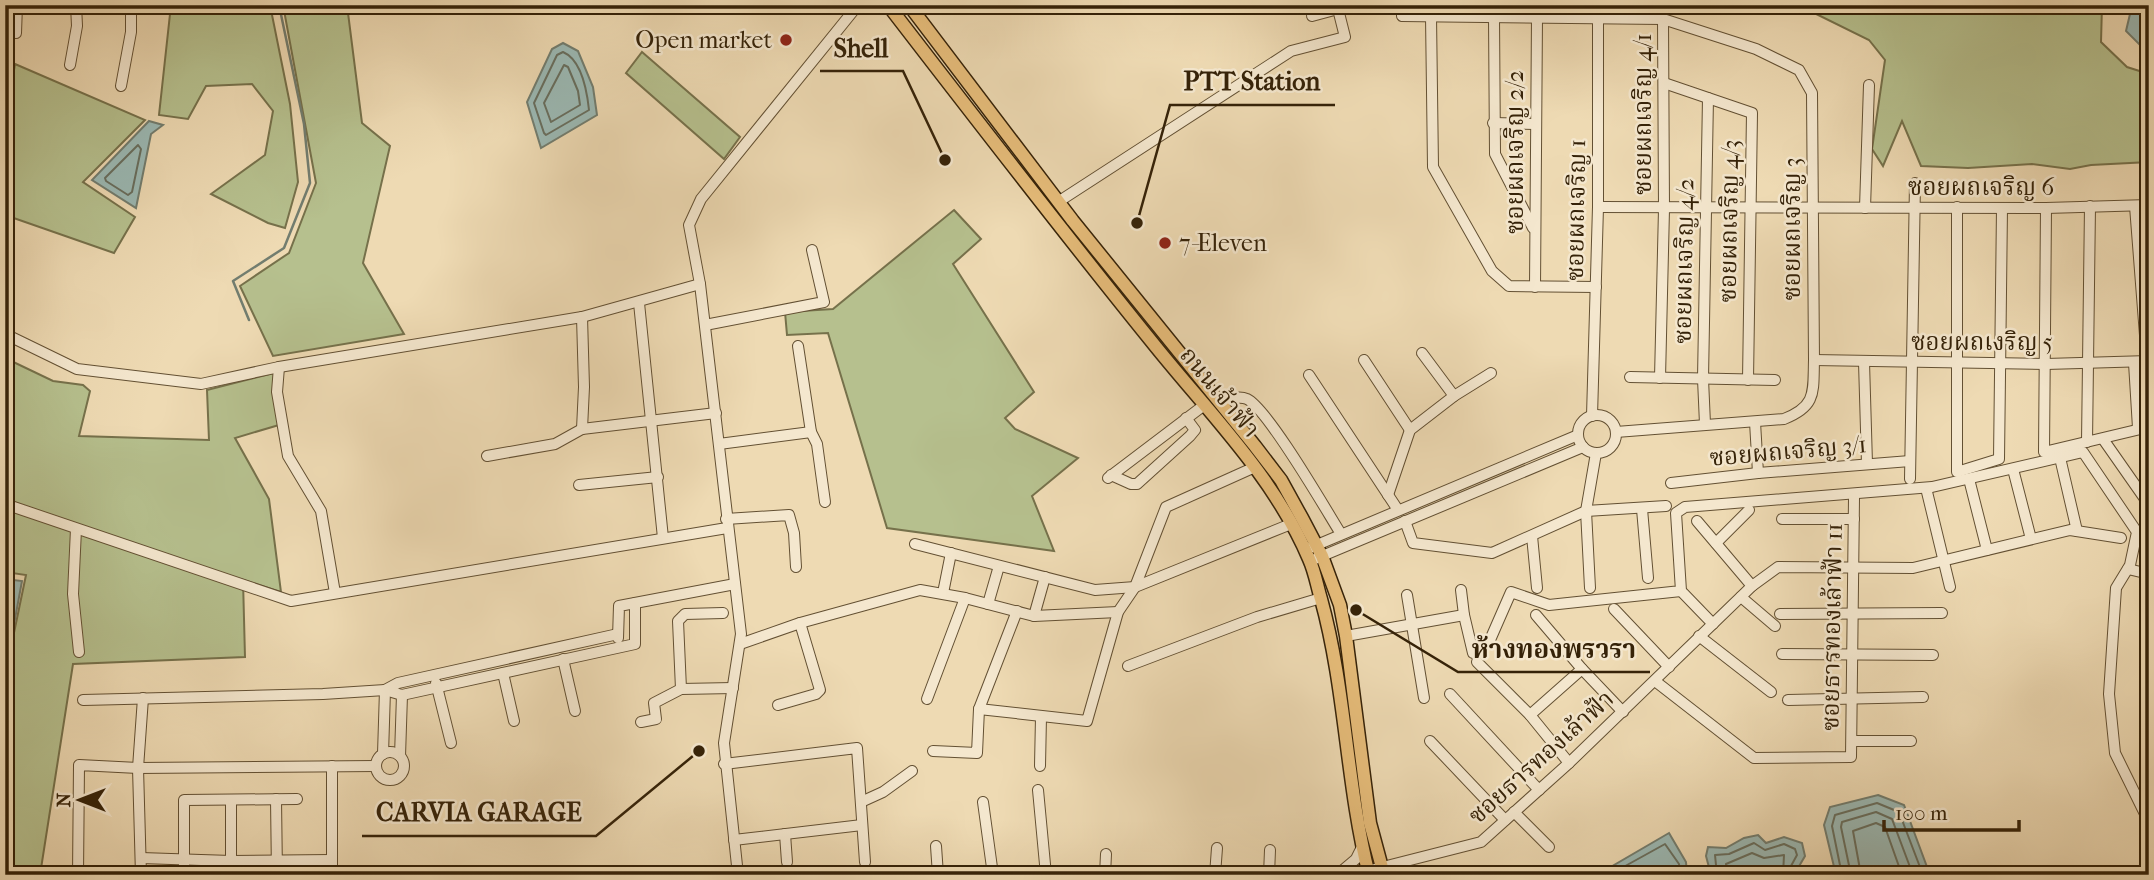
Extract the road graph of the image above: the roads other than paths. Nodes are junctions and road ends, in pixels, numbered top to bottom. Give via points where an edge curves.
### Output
1 (17, 5) edge
2 (76, 5) edge
3 (131, 5) edge
4 (859, 5) edge
5 (888, 5) edge
6 (909, 5) edge
7 (1516, 5) edge
8 (1560, 5) edge
9 (1598, 5) edge
10 (1338, 7) edge
11 (1403, 10) edge
12 (1471, 11) edge
13 (1312, 16) dead end
14 (1431, 16) junction
15 (1493, 17) junction
16 (1515, 17) junction
17 (1537, 17) junction
18 (1560, 18) junction
19 (1598, 18) junction
20 (1663, 19) junction
21 (16, 33) dead end
22 (70, 65) dead end
23 (1664, 83) junction
24 (1869, 85) dead end
25 (121, 86) dead end
26 (1708, 99) junction
27 (1493, 123) junction
28 (1535, 124) junction
29 (1915, 183) dead end
30 (1058, 202) junction
31 (2149, 205) edge
32 (2090, 206) junction
33 (2135, 206) junction
34 (1598, 207) junction
35 (1707, 207) junction
36 (1957, 207) junction
37 (1750, 208) junction
38 (1813, 208) junction
39 (1865, 208) junction
40 (1914, 208) junction
41 (2002, 208) junction
42 (2046, 208) junction
43 (1664, 209) junction
44 (1535, 232) junction
45 (812, 250) dead end
46 (700, 284) junction
47 (1535, 287) junction
48 (1596, 287) junction
49 (639, 303) junction
50 (582, 317) junction
51 (705, 324) junction
52 (5, 334) edge
53 (798, 346) dead end
54 (1422, 353) dead end
55 (1364, 360) dead end
56 (1814, 360) junction
57 (2148, 361) edge
58 (1864, 362) junction
59 (1911, 362) junction
60 (1957, 363) junction
61 (2001, 363) junction
62 (2046, 363) junction
63 (2089, 363) junction
64 (2134, 363) junction
65 (279, 367) junction
66 (1491, 373) dead end
67 (1309, 374) dead end
68 (1630, 377) dead end
69 (1660, 379) junction
70 (1703, 379) junction
71 (1748, 380) junction
72 (1775, 380) dead end
73 (1454, 396) junction
74 (1220, 402) junction
75 (1203, 406) junction
76 (716, 413) junction
77 (1592, 416) junction
78 (1186, 418) junction
79 (652, 419) junction
80 (1755, 422) junction
81 (1705, 424) junction
82 (2143, 428) edge
83 (582, 429) junction
84 (1410, 430) junction
85 (811, 432) junction
86 (1616, 432) junction
87 (1578, 435) junction
88 (2104, 439) junction
89 (2087, 442) junction
90 (719, 444) junction
91 (1583, 447) junction
92 (1596, 453) junction
93 (486, 456) dead end
94 (1910, 461) junction
95 (2061, 462) dead end
96 (1867, 464) junction
97 (1255, 467) junction
98 (1758, 473) junction
99 (2014, 473) dead end
100 (658, 477) junction
101 (1910, 479) dead end
102 (1970, 483) dead end
103 (1671, 484) dead end
104 (579, 485) dead end
105 (1927, 492) dead end
106 (1388, 495) junction
107 (1854, 498) dead end
108 (2145, 499) dead end
109 (825, 502) dead end
110 (5, 505) edge
111 (1666, 506) dead end
112 (1642, 509) junction
113 (1398, 510) junction
114 (1749, 510) dead end
115 (1586, 511) junction
116 (1782, 519) dead end
117 (1854, 519) junction
118 (1405, 521) junction
119 (1697, 522) dead end
120 (727, 524) junction
121 (1292, 524) junction
122 (76, 529) junction
123 (2077, 531) junction
124 (1341, 534) junction
125 (1532, 536) junction
126 (663, 538) junction
127 (2121, 538) dead end
128 (2031, 539) junction
129 (915, 544) dead end
130 (1716, 544) junction
131 (1987, 550) junction
132 (951, 553) junction
133 (1314, 553) junction
134 (1942, 561) junction
135 (796, 566) dead end
136 (999, 566) junction
137 (1855, 569) junction
138 (2128, 569) junction
139 (2149, 574) edge
140 (1045, 577) junction
141 (1648, 578) dead end
142 (734, 584) junction
143 (1752, 586) junction
144 (1135, 587) junction
145 (1950, 587) dead end
146 (1536, 588) dead end
147 (1591, 588) dead end
148 (1461, 590) dead end
149 (335, 593) junction
150 (943, 593) junction
151 (1683, 593) dead end
152 (1407, 595) dead end
153 (1741, 597) junction
154 (965, 598) junction
155 (1321, 598) junction
156 (635, 603) junction
157 (988, 604) junction
158 (1614, 609) dead end
159 (1017, 611) junction
160 (1118, 612) junction
161 (723, 613) dead end
162 (1854, 613) junction
163 (1942, 613) dead end
164 (1780, 614) dead end
165 (1464, 615) junction
166 (1536, 615) dead end
167 (1034, 616) junction
168 (800, 623) junction
169 (1713, 624) junction
170 (1412, 625) junction
171 (1775, 626) dead end
172 (618, 634) junction
173 (1346, 636) junction
174 (1699, 636) junction
175 (740, 644) junction
176 (618, 647) junction
177 (79, 652) dead end
178 (1782, 654) dead end
179 (1853, 655) junction
180 (1933, 655) dead end
181 (563, 659) junction
182 (1477, 662) dead end
183 (1129, 666) dead end
184 (1669, 667) junction
185 (1583, 669) junction
186 (503, 673) junction
187 (435, 676) junction
188 (1655, 681) junction
189 (438, 688) junction
190 (733, 688) junction
191 (681, 689) junction
192 (385, 690) junction
193 (1771, 692) dead end
194 (1450, 694) dead end
195 (402, 695) junction
196 (1923, 697) dead end
197 (143, 698) junction
198 (1424, 698) dead end
199 (927, 699) dead end
200 (1852, 699) junction
201 (83, 700) dead end
202 (1788, 700) dead end
203 (778, 705) dead end
204 (979, 709) junction
205 (575, 711) dead end
206 (1623, 712) junction
207 (1530, 715) junction
208 (1041, 717) junction
209 (513, 721) dead end
210 (641, 722) dead end
211 (1430, 741) dead end
212 (1852, 741) junction
213 (1911, 741) dead end
214 (451, 743) dead end
215 (933, 751) dead end
216 (383, 754) junction
217 (400, 756) junction
218 (1569, 763) junction
219 (724, 764) junction
220 (332, 766) junction
221 (376, 766) junction
222 (1040, 766) dead end
223 (138, 768) junction
224 (912, 771) dead end
225 (1038, 790) dead end
226 (1539, 790) junction
227 (276, 799) junction
228 (297, 799) dead end
229 (231, 800) junction
230 (861, 802) junction
231 (983, 802) dead end
232 (2146, 805) edge
233 (1514, 812) junction
234 (1505, 820) junction
235 (2149, 822) edge
236 (862, 825) junction
237 (785, 834) junction
238 (734, 840) junction
239 (1363, 845) junction
240 (936, 846) dead end
241 (1549, 847) dead end
242 (1217, 848) dead end
243 (1270, 849) dead end
244 (1105, 854) dead end
245 (141, 858) junction
246 (184, 859) junction
247 (277, 860) junction
248 (332, 860) junction
249 (231, 861) junction
250 (787, 862) dead end
251 (866, 862) dead end
252 (1383, 871) edge
253 (1368, 873) edge
254 (78, 875) edge
255 (141, 875) edge
256 (184, 875) edge
257 (231, 875) edge
258 (277, 875) edge
259 (332, 875) edge
260 (738, 875) edge
261 (938, 875) edge
262 (993, 875) edge
263 (1045, 875) edge
264 (1105, 875) edge
265 (1215, 875) edge
266 (1269, 875) edge
267 (1337, 875) edge

1 - 21 street
2 - 22 street
3 - 25 street
4 - 46 street via 701,199 690,225
5 - 75 main road, ถนนเจ้าฟ้า
6 - 30 main road, ถนนเจ้าฟ้า
7 - 16 street
8 - 18 street
9 - 19 street, ซอยผถเจริญ 1
10 - 13 street
10 - 30 street via 1345,37 1291,51
11 - 14 street, ซอยผถเจริญ 3
12 - 14 street, ซอยผถเจริญ 3
12 - 15 street, ซอยผถเจริญ 3
14 - 47 street via 1433,167 1492,271 1509,285
15 - 16 street, ซอยผถเจริญ 3
15 - 27 street
16 - 17 street, ซอยผถเจริญ 3
17 - 18 street, ซอยผถเจริญ 3
17 - 28 street, ซอยผถเจริญ 2/2
18 - 19 street, ซอยผถเจริญ 3
19 - 20 street, ซอยผถเจริญ 3
19 - 34 street, ซอยผถเจริญ 1
20 - 23 street, ซอยผถเจริญ 4/1
20 - 38 street, ซอยผถเจริญ 3 via 1756,49 1799,69 1812,93
23 - 26 street, ซอยผถเจริญ 4/3
23 - 43 street, ซอยผถเจริญ 4/1
24 - 39 street
26 - 35 street, ซอยผถเจริญ 4/2
26 - 37 street, ซอยผถเจริญ 4/3 via 1752,113
27 - 28 street
27 - 44 street via 1495,154
28 - 44 street, ซอยผถเจริญ 2/2
29 - 40 street
30 - 74 main road, ถนนเจ้าฟ้า
31 - 33 street, ซอยผถเจริญ 6
32 - 33 street, ซอยผถเจริญ 6
32 - 42 street, ซอยผถเจริญ 6
32 - 63 street
33 - 57 street
34 - 43 street, ซอยผถเจริญ 4/1
34 - 48 street, ซอยผถเจริญ 1
35 - 37 street, ซอยผถเจริญ 4/1
35 - 43 street, ซอยผถเจริญ 4/1
35 - 70 street, ซอยผถเจริญ 4/2
36 - 40 street, ซอยผถเจริญ 6
36 - 41 street, ซอยผถเจริญ 6
36 - 60 street
37 - 38 street, ซอยผถเจริญ 4/1
37 - 71 street, ซอยผถเจริญ 4/3
38 - 39 street, ซอยผถเจริญ 6
38 - 56 street, ซอยผถเจริญ 3
39 - 40 street, ซอยผถเจริญ 6
40 - 59 street
41 - 42 street, ซอยผถเจริญ 6
41 - 61 street
42 - 62 street
43 - 69 street, ซอยผถเจริญ 4/1
44 - 47 street, ซอยผถเจริญ 2/2
45 - 51 street via 824,302
46 - 49 street
46 - 51 street
47 - 48 street
48 - 77 street, ซอยผถเจริญ 1
49 - 50 street
49 - 79 street
50 - 65 street
50 - 83 street
51 - 76 street
52 - 65 street via 77,369 201,384
53 - 85 street
54 - 73 street
55 - 84 street
56 - 58 street, ซอยผถเงริญ 5
56 - 80 street, ซอยผถเจริญ 3 via 1812,396 1801,413
57 - 64 street, ซอยผถเงริญ 5
58 - 59 street, ซอยผถเงริญ 5
58 - 96 street
59 - 60 street, ซอยผถเงริญ 5
59 - 94 street
60 - 61 street, ซอยผถเงริญ 5
60 - 61 street via 1957,472 1999,459
61 - 62 street, ซอยผถเงริญ 5
62 - 63 street, ซอยผถเงริญ 5
62 - 89 street via 2044,452
63 - 64 street, ซอยผถเงริญ 5
63 - 89 street
64 - 82 street
65 - 149 street via 278,392 288,456 321,511
66 - 73 street
67 - 106 street
68 - 69 street
69 - 70 street
70 - 71 street
70 - 81 street, ซอยผถเจริญ 4/2
71 - 72 street
73 - 84 street
74 - 124 street via 1241,398 1256,407
74 - 133 main road, ถนนเจ้าฟ้า via 1281,480
75 - 78 street
75 - 97 main road, ถนนเจ้าฟ้า
76 - 79 street
76 - 90 street
77 - 86 street via 1605,417
77 - 87 street via 1581,425
78 - 78 street via 1109,477 1137,484 1195,430
79 - 83 street
79 - 100 street
80 - 81 street, ซอยผถเจริญ 3
80 - 98 street
81 - 86 street, ซอยผถเจริญ 3
82 - 88 street
83 - 93 street via 555,444
84 - 106 street
85 - 90 street
85 - 109 street via 817,444
86 - 92 street via 1608,450
87 - 91 street
87 - 113 street
88 - 89 street
88 - 108 street
90 - 120 street
91 - 92 street
91 - 118 street
92 - 115 street
94 - 96 street, ซอยผถเจริญ 3/1
94 - 101 street
95 - 123 street
96 - 98 street, ซอยผถเจริญ 3/1
97 - 121 main road, ถนนเจ้าฟ้า
97 - 144 street via 1166,507
98 - 103 street, ซอยผถเจริญ 3/1
99 - 128 street
100 - 104 street
100 - 126 street
102 - 131 street
105 - 134 street
106 - 113 street
107 - 117 street, ซอยธารทองเล้าฟ้า 11
110 - 122 street
111 - 112 street
112 - 115 street
112 - 141 street
113 - 124 street
114 - 130 street
115 - 125 street
115 - 147 street
116 - 117 street
117 - 137 street, ซอยธารทองเล้าฟ้า 11
118 - 125 street via 1413,543 1492,553
118 - 133 street
119 - 130 street
120 - 126 street
120 - 135 street via 789,515
120 - 142 street
121 - 133 main road, ถนนเจ้าฟ้า
121 - 144 street
122 - 149 street via 291,601
122 - 177 street via 73,594
123 - 127 street
123 - 128 street
124 - 133 street
125 - 146 street
126 - 149 street
128 - 131 street
129 - 132 street
130 - 143 street
131 - 134 street
132 - 136 street
132 - 150 street
133 - 155 main road, ถนนเจ้าฟ้า
133 - 173 main road, ถนนเจ้าฟ้า via 1340,605
134 - 137 street via 1913,568
134 - 145 street
136 - 140 street
136 - 157 street
137 - 143 street, ซอยธารทองเล้าฟ้า via 1778,566
137 - 162 street, ซอยธารทองเล้าฟ้า 11
138 - 139 street
138 - 165 street via 2137,532 2082,452 1932,486 1685,507 1676,513 1681,591 1549,605 1511,592 1490,640 1473,653
138 - 232 street via 2116,588 2109,694 2115,753
140 - 144 street via 1095,590
140 - 167 street
142 - 156 street
142 - 175 street
143 - 153 street, ซอยธารทองเล้าฟ้า
144 - 160 street
148 - 165 street
150 - 154 street
150 - 168 street via 920,590
151 - 169 street
152 - 170 street
153 - 169 street, ซอยธารทองเล้าฟ้า
153 - 171 street
154 - 157 street
154 - 199 street
155 - 183 street
155 - 239 main road, ถนนเจ้าฟ้า via 1332,640
156 - 172 street via 619,606
156 - 176 street via 635,644
157 - 159 street
158 - 184 street
159 - 167 street
159 - 204 street
160 - 167 street
160 - 208 street via 1087,721
161 - 191 street via 685,614 678,621
162 - 163 street
162 - 164 street
162 - 179 street, ซอยธารทองเล้าฟ้า 11
165 - 170 street
166 - 185 street
168 - 175 street
168 - 203 street via 820,690
169 - 174 street, ซอยธารทองเล้าฟ้า
170 - 173 street
170 - 198 street
172 - 176 street
172 - 187 street
173 - 252 main road, ถนนเจ้าฟ้า via 1370,823
174 - 184 street, ซอยธารทองเล้าฟ้า
174 - 193 street
175 - 190 street
176 - 181 street
178 - 179 street
179 - 180 street
179 - 200 street, ซอยธารทองเล้าฟ้า 11
181 - 186 street
181 - 205 street
182 - 207 street
184 - 188 street, ซอยธารทองเล้าฟ้า
185 - 206 street
185 - 207 street
186 - 189 street
186 - 209 street
187 - 189 street
187 - 192 street
188 - 206 street, ซอยธารทองเล้าฟ้า
188 - 212 street, ซอยธารทองเล้าฟ้า 11 via 1754,758 1851,757
189 - 195 street
189 - 214 street
190 - 191 street
190 - 219 street
191 - 210 street via 654,703 656,719
192 - 195 street
192 - 197 street
192 - 216 street
194 - 226 street
195 - 217 street
196 - 200 street
197 - 201 street
197 - 223 street
200 - 202 street
200 - 212 street, ซอยธารทองเล้าฟ้า 11
204 - 208 street
204 - 215 street via 977,753
206 - 218 street, ซอยธารทองเล้าฟ้า
207 - 218 street
208 - 222 street
211 - 234 street
212 - 213 street
216 - 217 street
216 - 221 street
217 - 221 street via 404,768 396,779 384,779
218 - 226 street, ซอยธารทองเล้าฟ้า
219 - 230 street via 858,748
219 - 238 street
220 - 221 street
220 - 223 street
220 - 248 street
223 - 245 street
223 - 254 street via 79,765
224 - 230 street
225 - 263 street
226 - 233 street, ซอยธารทองเล้าฟ้า
227 - 228 street
227 - 229 street
227 - 247 street
229 - 246 street via 184,800
229 - 249 street
230 - 236 street
231 - 262 street
232 - 235 street
233 - 234 street, ซอยธารทองเล้าฟ้า
233 - 241 street
234 - 252 street, ซอยธารทองเล้าฟ้า via 1481,842
236 - 237 street
236 - 251 street
237 - 238 street
237 - 250 street
238 - 260 street
239 - 253 main road, ถนนเจ้าฟ้า
239 - 267 street via 1356,859
240 - 261 street
242 - 265 street
243 - 266 street
244 - 264 street
245 - 246 street
245 - 255 street
246 - 249 street
246 - 256 street
247 - 248 street
247 - 249 street
247 - 258 street
248 - 259 street
249 - 257 street
252 - 253 street, ซอยธารทองเล้าฟ้า

